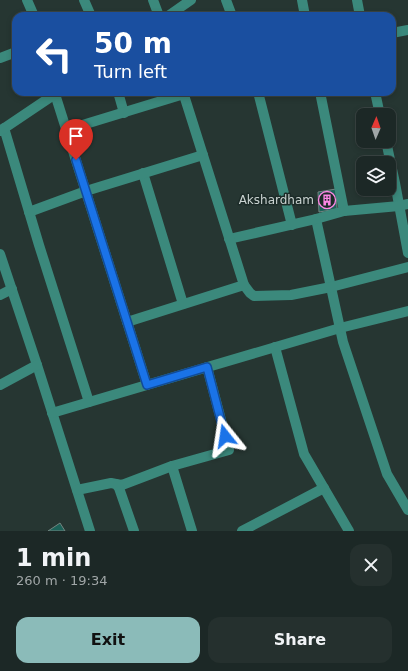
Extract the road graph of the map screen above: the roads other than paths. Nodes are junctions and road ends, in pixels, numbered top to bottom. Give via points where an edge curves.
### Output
1 (27, 0) edge
2 (84, 0) edge
3 (153, 0) edge
4 (191, 0) edge
5 (226, 0) edge
6 (302, 0) edge
7 (356, 0) edge
8 (32, 12) edge
9 (89, 12) edge
10 (158, 12) edge
11 (174, 12) edge
12 (230, 12) edge
13 (304, 12) edge
14 (359, 12) edge
15 (408, 30) edge
16 (396, 32) edge
17 (12, 54) edge
18 (0, 58) edge
19 (52, 96) edge
20 (57, 96) edge
21 (119, 96) edge
22 (174, 96) edge
23 (184, 96) edge
24 (259, 96) edge
25 (321, 96) edge
26 (377, 96) edge
27 (379, 108) edge
28 (124, 113) junction
29 (2, 129) edge
30 (66, 130) junction
31 (388, 148) edge
32 (203, 155) junction
33 (144, 173) junction
34 (86, 190) junction
35 (404, 205) edge
36 (29, 212) junction
37 (344, 212) junction
38 (316, 219) junction
39 (292, 225) junction
40 (229, 239) junction
41 (408, 253) edge
42 (0, 254) edge
43 (408, 267) edge
44 (244, 285) junction
45 (331, 287) junction
46 (12, 289) junction
47 (0, 294) edge
48 (183, 304) junction
49 (408, 311) edge
50 (127, 322) junction
51 (340, 328) junction
52 (275, 347) junction
53 (37, 364) junction
54 (207, 367) junction
55 (0, 385) edge
56 (147, 385) junction
57 (89, 402) junction
58 (52, 413) junction
59 (172, 466) junction
60 (116, 484) junction
61 (324, 488) junction
62 (77, 490) junction
63 (408, 510) edge
64 (90, 531) edge
65 (134, 531) edge
66 (192, 531) edge
67 (242, 531) edge
68 (349, 531) edge

1 - 8 street
2 - 9 street
3 - 10 street
4 - 11 street
5 - 12 street
6 - 13 street
7 - 14 street
15 - 16 street
17 - 18 street
19 - 29 street
20 - 30 street
21 - 28 street
22 - 28 street
23 - 32 street
24 - 39 street
25 - 37 street
26 - 27 street
28 - 30 street
29 - 36 street
30 - 34 street
31 - 35 street
32 - 33 street
32 - 40 street
33 - 34 street
33 - 48 street
34 - 36 street
34 - 50 street
35 - 37 street
35 - 41 street
36 - 57 street
37 - 38 street
38 - 39 street
38 - 45 street
39 - 40 street
40 - 44 street
42 - 46 street
43 - 45 street
44 - 45 street via 250,293 259,297 290,295
44 - 48 street
45 - 51 street
46 - 47 street
46 - 53 street
48 - 50 street
49 - 51 street
50 - 56 street
51 - 52 street
51 - 63 street via 387,474
52 - 54 street
52 - 61 street via 304,454
53 - 55 street
53 - 58 street
54 - 56 street
54 - 59 street via 229,450
56 - 57 street
57 - 58 street
58 - 62 street
59 - 60 street via 122,485
59 - 66 street
60 - 62 street
60 - 65 street
61 - 67 street
61 - 68 street
62 - 64 street

